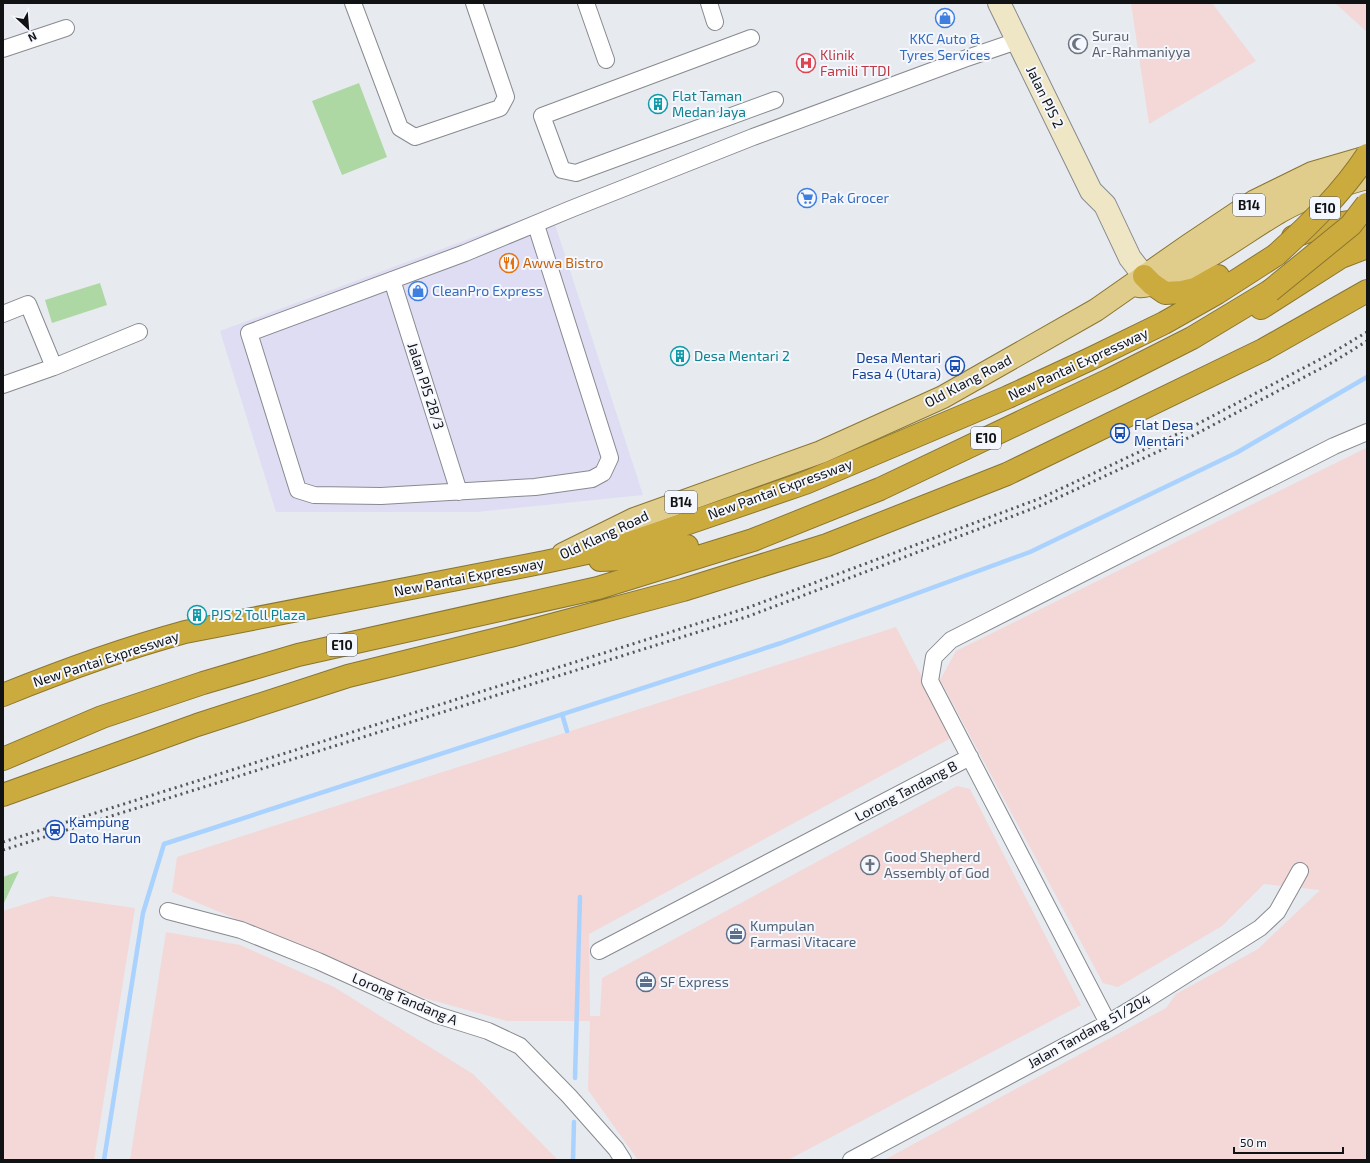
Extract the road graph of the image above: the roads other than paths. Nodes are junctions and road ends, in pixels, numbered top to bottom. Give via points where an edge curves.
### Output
1 (353, 3) edge
2 (474, 3) edge
3 (586, 3) edge
4 (709, 3) edge
5 (998, 3) edge
6 (715, 22) dead end
7 (66, 28) dead end
8 (751, 38) dead end
9 (1017, 41) junction
10 (3, 49) edge
11 (606, 60) dead end
12 (775, 100) dead end
13 (1367, 156) edge
14 (1367, 178) edge
15 (1367, 204) edge
16 (1367, 219) edge
17 (536, 225) junction
18 (1367, 228) edge
19 (1367, 248) edge
20 (392, 280) junction
21 (1143, 282) junction
22 (1367, 291) edge
23 (3, 314) edge
24 (139, 332) dead end
25 (54, 367) junction
26 (3, 385) edge
27 (1367, 432) edge
28 (459, 492) junction
29 (545, 562) junction
30 (684, 590) junction
31 (3, 695) edge
32 (970, 757) junction
33 (3, 759) edge
34 (3, 795) edge
35 (1300, 871) dead end
36 (168, 911) dead end
37 (599, 951) dead end
38 (1108, 1023) junction
39 (623, 1160) edge
40 (851, 1160) edge

1 - 2 street via 400,128 415,137 500,108 506,97
3 - 11 street
4 - 6 street
5 - 9 main road, Jalan PJS 2
7 - 10 street
8 - 12 street via 542,116 562,170 576,173
9 - 17 street via 753,137
9 - 21 main road, Jalan PJS 2 via 1091,191 1105,205
13 - 21 main road, Old Klang Road / B14 via 1312,173 1255,202 1188,245
13 - 29 highway, New Pantai Expressway / E10, bridge via 1328,206 1276,255 1164,323 1008,397 805,483 624,544
14 - 21 main road, Old Klang Road / B14 via 1318,193 1281,211 1178,274
15 - 33 highway, New Pantai Expressway / E10, bridge via 1351,225 1270,291 1192,338 880,489 753,540 598,588 298,655 203,683 102,717
16 - 21 highway via 1305,231 1195,289 1165,293
17 - 20 street
17 - 28 street via 610,458 603,473 592,479
18 - 29 highway via 1316,248 1179,326 956,442 811,505 676,550 630,559
19 - 30 highway via 1341,257 1200,348 1105,396 905,492
20 - 28 street, Jalan PJS 2B/3
20 - 28 street via 249,333 298,490 314,495 381,496
21 - 29 main road, Old Klang Road / B14 via 943,397 821,452 634,519
22 - 30 highway via 1263,350 1007,474 827,545
23 - 25 street via 28,304
24 - 25 street
25 - 26 street
27 - 32 street via 1334,446 951,640 934,657 930,681
29 - 31 highway, New Pantai Expressway / E10 via 185,632 42,679
30 - 34 highway via 348,676 198,725
32 - 37 street, Lorong Tandang B
32 - 38 street, Lorong Tandang B
35 - 38 street, Jalan Tandang 51/204 via 1277,912 1260,928
36 - 39 street, Lorong Tandang A via 241,930 318,961 437,1015 488,1031 520,1046 569,1096
38 - 40 street, Jalan Tandang 51/204

